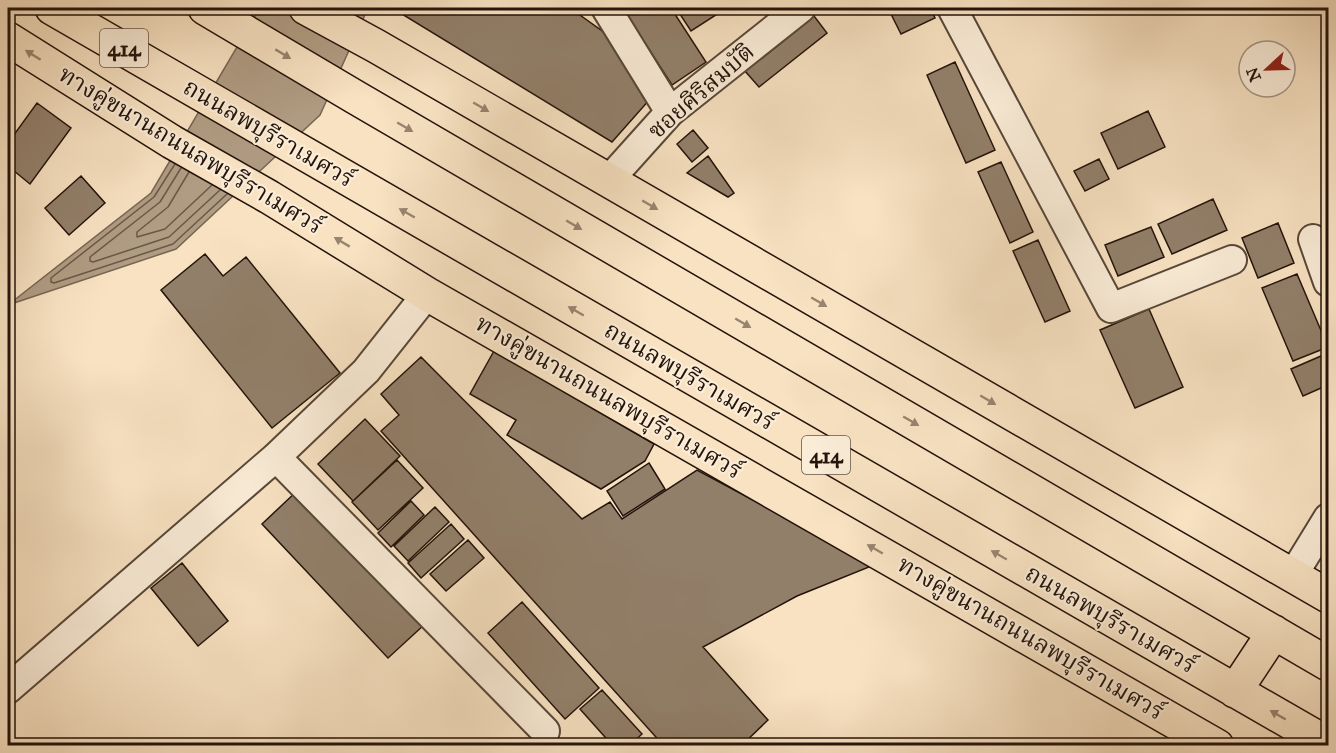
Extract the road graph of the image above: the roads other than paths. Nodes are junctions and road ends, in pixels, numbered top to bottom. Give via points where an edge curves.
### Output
1 (52, 8) edge
2 (205, 8) edge
3 (306, 8) edge
4 (606, 8) edge
5 (801, 8) edge
6 (952, 8) edge
7 (8, 39) edge
8 (670, 112) junction
9 (608, 181) junction
10 (1313, 239) dead end
11 (1232, 260) dead end
12 (1329, 282) edge
13 (427, 294) junction
14 (276, 457) junction
15 (1329, 518) edge
16 (1293, 575) junction
17 (1329, 596) edge
18 (1274, 632) junction
19 (1329, 664) edge
20 (8, 689) edge
21 (1235, 691) junction
22 (545, 731) dead end
23 (1329, 744) edge
24 (1217, 746) edge

21 -> 1 main road, ถนนลพบุรีราเมศวร์ / 414
2 -> 18 main road
3 -> 9 main road
4 - 8 street
5 - 8 street, ซอยศิริสมบัติ
6 - 11 street via 1111,308
13 -> 7 main road, ทางคู่ขนานถนนลพบุรีราเมศวร์ / 414
8 - 9 street, ซอยศิริสมบัติ
9 -> 16 main road
10 - 12 street
13 - 14 street via 366,371
24 -> 13 main road, ทางคู่ขนานถนนลพบุรีราเมศวร์ / 414
14 - 20 street
14 - 22 street
15 - 16 street
16 - 17 main road
18 - 19 main road
18 - 21 main road
23 -> 21 main road, ถนนลพบุรีราเมศวร์ / 414

